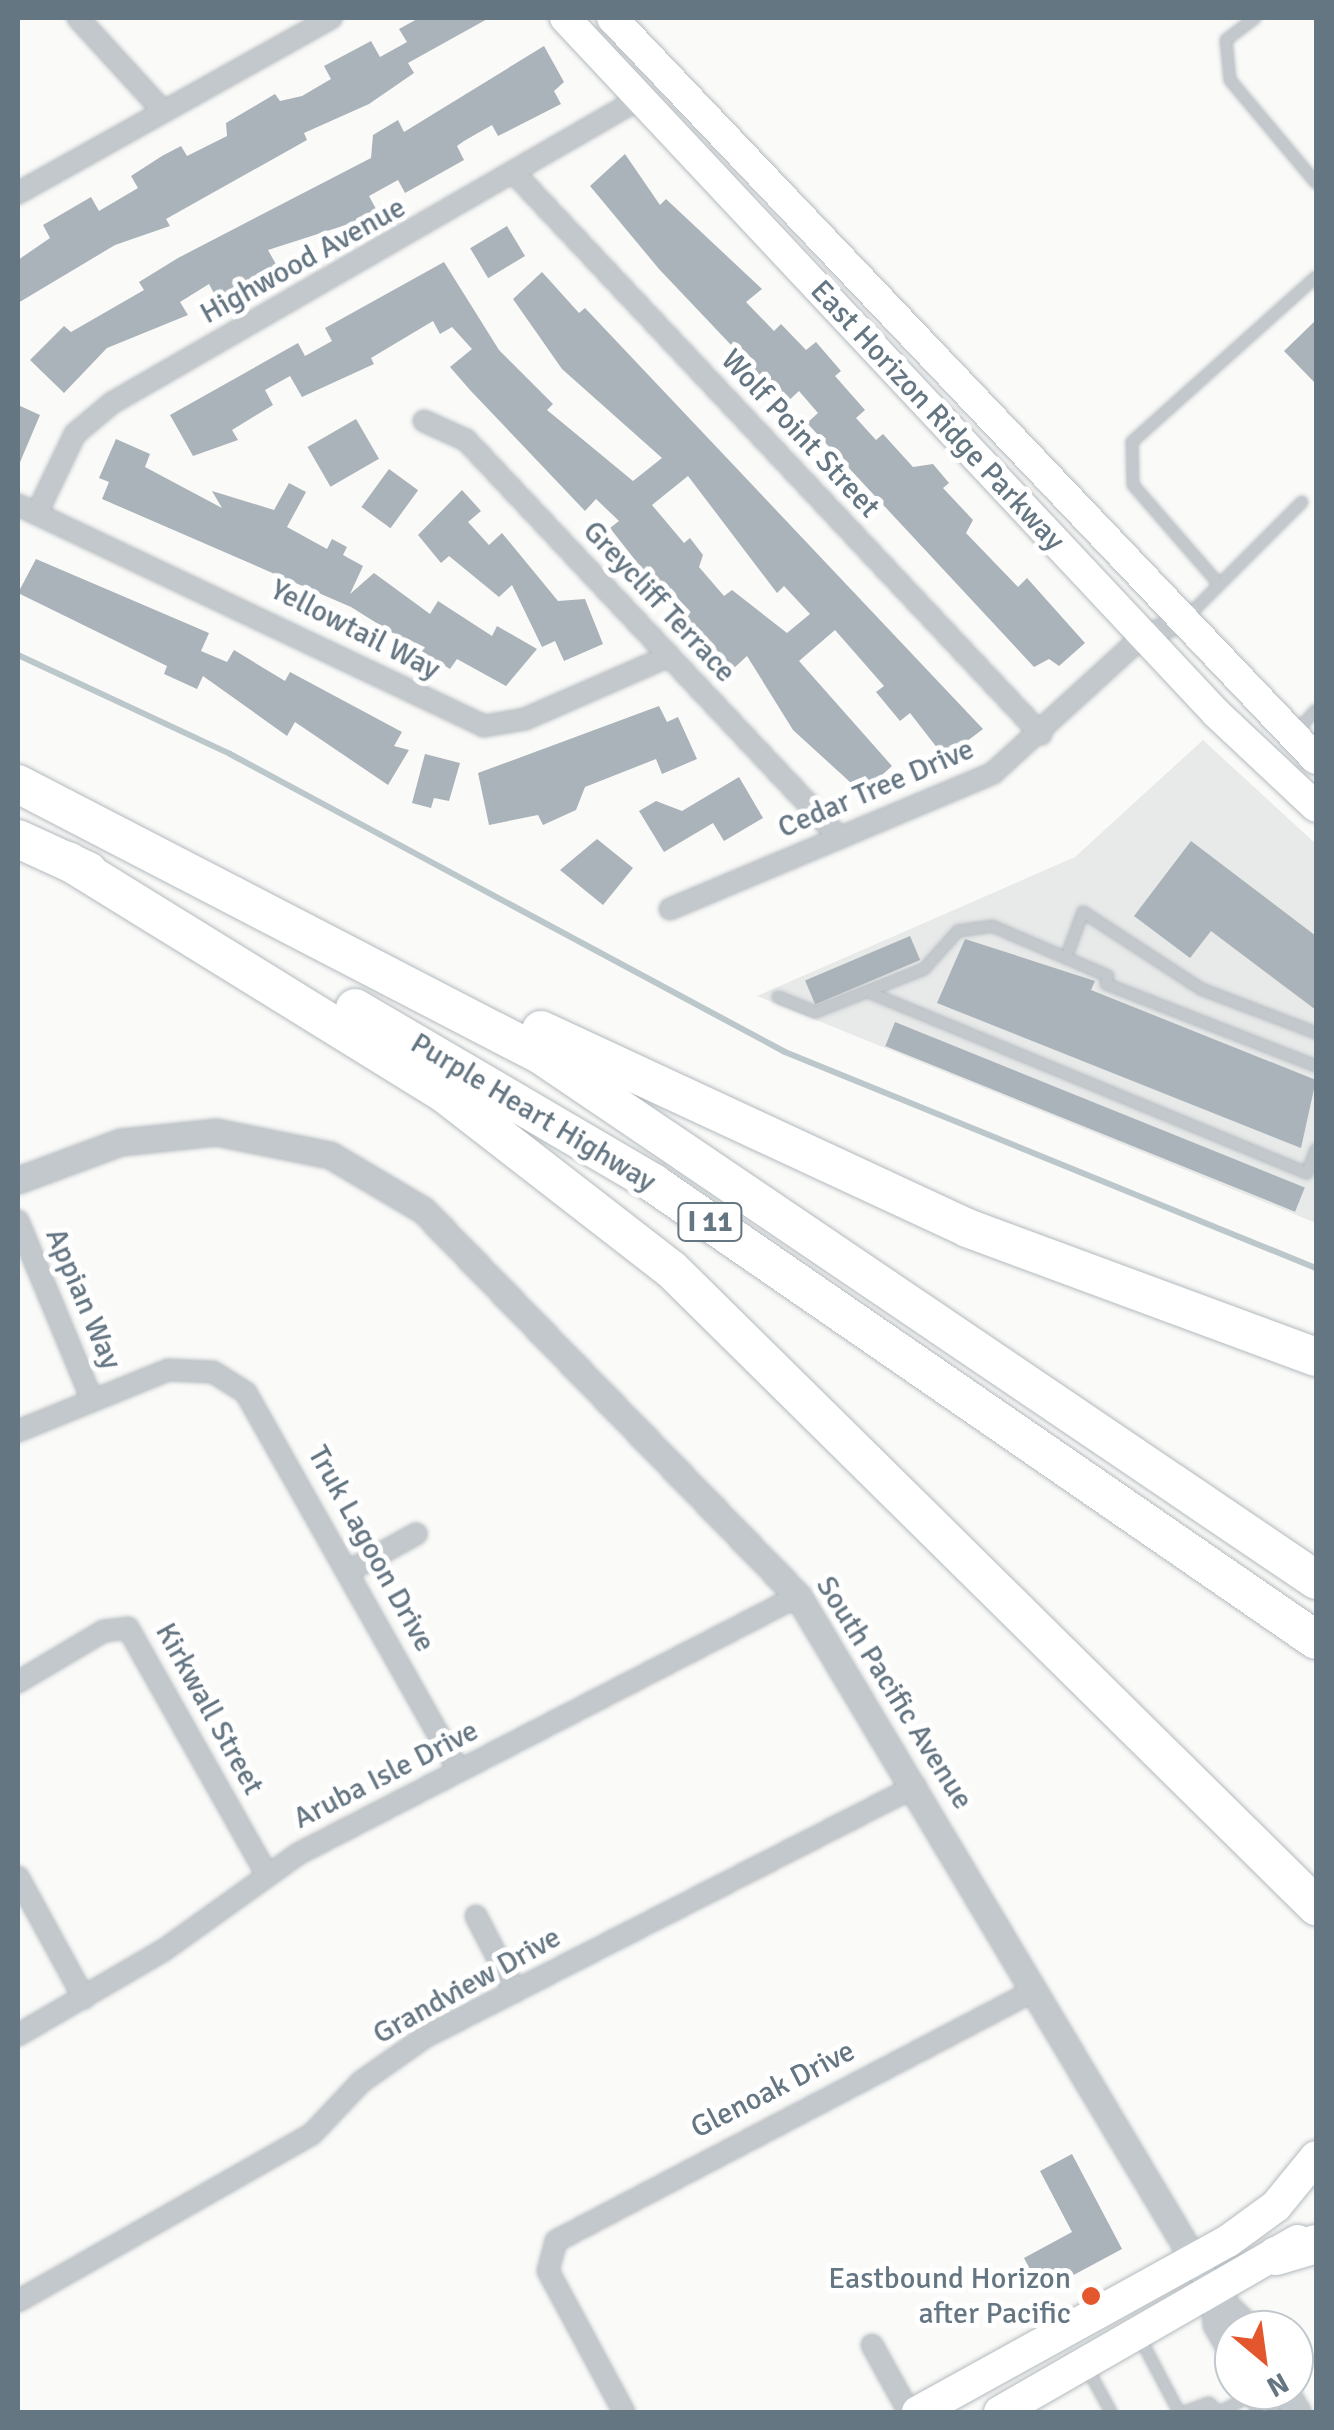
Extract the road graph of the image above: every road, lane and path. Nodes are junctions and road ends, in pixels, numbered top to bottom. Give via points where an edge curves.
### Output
1 (78, 18) edge
2 (331, 18) edge
3 (565, 18) edge
4 (612, 18) edge
5 (1254, 18) edge
6 (639, 99) junction
7 (163, 111) junction
8 (516, 175) junction
9 (1316, 183) edge
10 (18, 193) edge
11 (1316, 277) edge
12 (424, 420) dead end
13 (1302, 502) dead end
14 (27, 509) edge
15 (1218, 583) junction
16 (1181, 622) junction
17 (1143, 636) junction
18 (669, 656) junction
19 (1316, 710) edge
20 (1041, 734) junction
21 (1292, 737) junction
22 (1316, 760) edge
23 (18, 784) edge
24 (1316, 807) edge
25 (18, 838) edge
26 (840, 838) junction
27 (68, 862) junction
28 (670, 909) dead end
29 (1066, 958) junction
30 (867, 992) junction
31 (778, 997) dead end
32 (453, 1002) junction
33 (1316, 1034) edge
34 (1316, 1066) edge
35 (1316, 1150) edge
36 (18, 1180) edge
37 (18, 1221) edge
38 (1316, 1356) edge
39 (92, 1400) junction
40 (18, 1431) edge
41 (416, 1534) dead end
42 (348, 1572) junction
43 (1316, 1580) edge
44 (798, 1596) junction
45 (1316, 1640) edge
46 (18, 1682) edge
47 (459, 1771) junction
48 (916, 1786) junction
49 (266, 1873) junction
50 (18, 1878) edge
51 (1312, 1897) edge
52 (476, 1916) dead end
53 (1035, 1990) junction
54 (516, 1991) junction
55 (84, 1998) junction
56 (18, 2035) edge
57 (1316, 2156) edge
58 (1316, 2226) edge
59 (1316, 2244) edge
60 (1276, 2256) junction
61 (1194, 2259) junction
62 (1215, 2295) junction
63 (18, 2301) edge
64 (1216, 2310) edge
65 (1230, 2310) edge
66 (1138, 2336) junction
67 (872, 2345) dead end
68 (1086, 2366) junction
69 (1010, 2410) edge
70 (624, 2412) edge
71 (909, 2412) edge
72 (918, 2412) edge
73 (1112, 2412) edge
74 (1182, 2412) edge
75 (1220, 2412) edge

1 - 7 street
2 - 7 street
3 - 6 main road, East Horizon Ridge Parkway
4 - 16 main road, East Horizon Ridge Parkway
5 - 9 lane via 1226,40 1230,80
6 - 8 street, Highwood Avenue
6 - 17 main road, East Horizon Ridge Parkway
7 - 10 street
8 - 14 street, Highwood Avenue via 112,403 63,451
8 - 20 street, Wolf Point Street
11 - 15 lane via 1132,442 1132,485
12 - 18 street, Greycliff Terrace via 466,440
13 - 15 lane
14 - 18 street, Yellowtail Way via 484,726 525,720
15 - 16 lane
16 - 17 street, Cedar Tree Drive
16 - 21 main road, East Horizon Ridge Parkway
17 - 20 street, Cedar Tree Drive
17 - 24 main road, East Horizon Ridge Parkway
18 - 26 street, Greycliff Terrace
19 - 21 lane
20 - 26 street, Cedar Tree Drive via 993,774
21 - 22 main road, East Horizon Ridge Parkway
23 - 32 highway, Purple Heart Highway / I 11
25 - 27 highway, Purple Heart Highway / I 11
26 - 28 street, Cedar Tree Drive
27 - 45 highway, Purple Heart Highway / I 11 via 336,997 654,1183
27 - 51 highway via 445,1094 658,1258
29 - 30 lane via 992,926 970,927 924,969
29 - 33 lane via 1083,912 1202,989
29 - 34 lane via 1108,976 1106,984
30 - 31 lane via 815,1012
30 - 35 lane via 1307,1173
32 - 38 highway via 519,1018 967,1228
32 - 43 highway, Purple Heart Highway / I 11 via 689,1149
36 - 44 street, South Pacific Avenue via 154,1135 251,1134 330,1155 423,1210
37 - 39 street, Appian Way
39 - 40 street
39 - 42 street, Truk Lagoon Drive via 168,1370 212,1372 263,1415
41 - 42 street
42 - 47 street, Truk Lagoon Drive
44 - 47 street, Aruba Isle Drive
44 - 48 street, South Pacific Avenue
46 - 49 street, Kirkwall Street via 104,1631 128,1628
47 - 49 street, Aruba Isle Drive
48 - 53 street, South Pacific Avenue
48 - 54 street, Grandview Drive
49 - 55 street, Aruba Isle Drive
50 - 55 street
52 - 54 street
53 - 61 street, South Pacific Avenue
53 - 70 street, Glenoak Drive via 572,2230 548,2255 555,2288
54 - 63 street, Grandview Drive via 389,2059 290,2148
55 - 56 street, Aruba Isle Drive
57 - 61 main road via 1276,2206
58 - 60 main road
59 - 60 highway
60 - 62 main road
61 - 62 street, South Pacific Avenue
61 - 72 main road
62 - 64 street, South Pacific Avenue
62 - 65 street, South Pacific Avenue
62 - 66 main road
66 - 68 main road
66 - 74 lane
67 - 71 street
68 - 69 main road
68 - 73 lane
74 - 75 lane via 1209,2403

